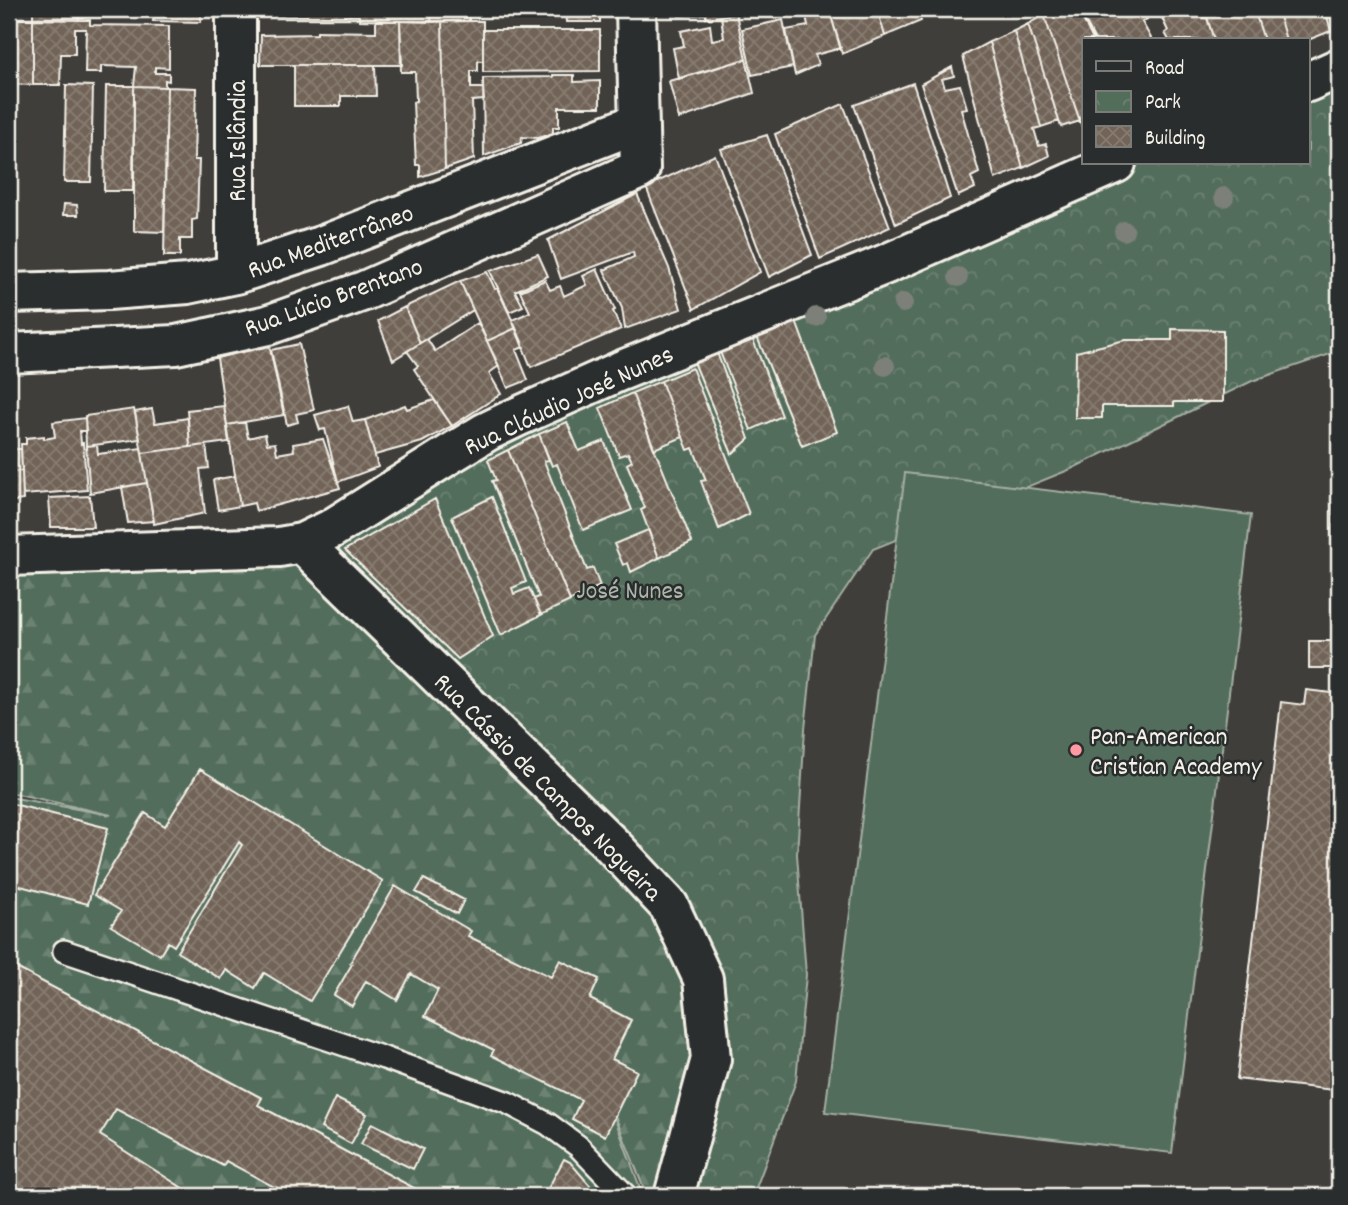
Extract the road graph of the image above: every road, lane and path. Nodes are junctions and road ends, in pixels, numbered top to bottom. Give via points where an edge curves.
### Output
1 (236, 9) edge
2 (636, 9) edge
3 (1339, 68) edge
4 (1310, 81) edge
5 (638, 123) junction
6 (1114, 164) edge
7 (236, 274) junction
8 (9, 293) edge
9 (9, 353) edge
10 (302, 543) junction
11 (9, 556) edge
12 (64, 951) dead end
13 (626, 1196) edge
14 (674, 1196) edge

1 - 7 street, Rua Islândia
2 - 5 street
3 - 4 street
5 - 7 street, Rua Mediterrâneo via 321,246
5 - 9 street, Rua Lúcio Brentano via 639,169 364,291 268,325 176,345
6 - 10 street, Rua Cláudio José Nunes via 507,422
7 - 8 street, Rua Mediterrâneo via 188,284
10 - 11 street, Rua Cláudio José Nunes
10 - 14 street, Rua Cássio de Campos Nogueira via 669,906 703,978 711,1059
12 - 13 lane via 508,1103 578,1146

